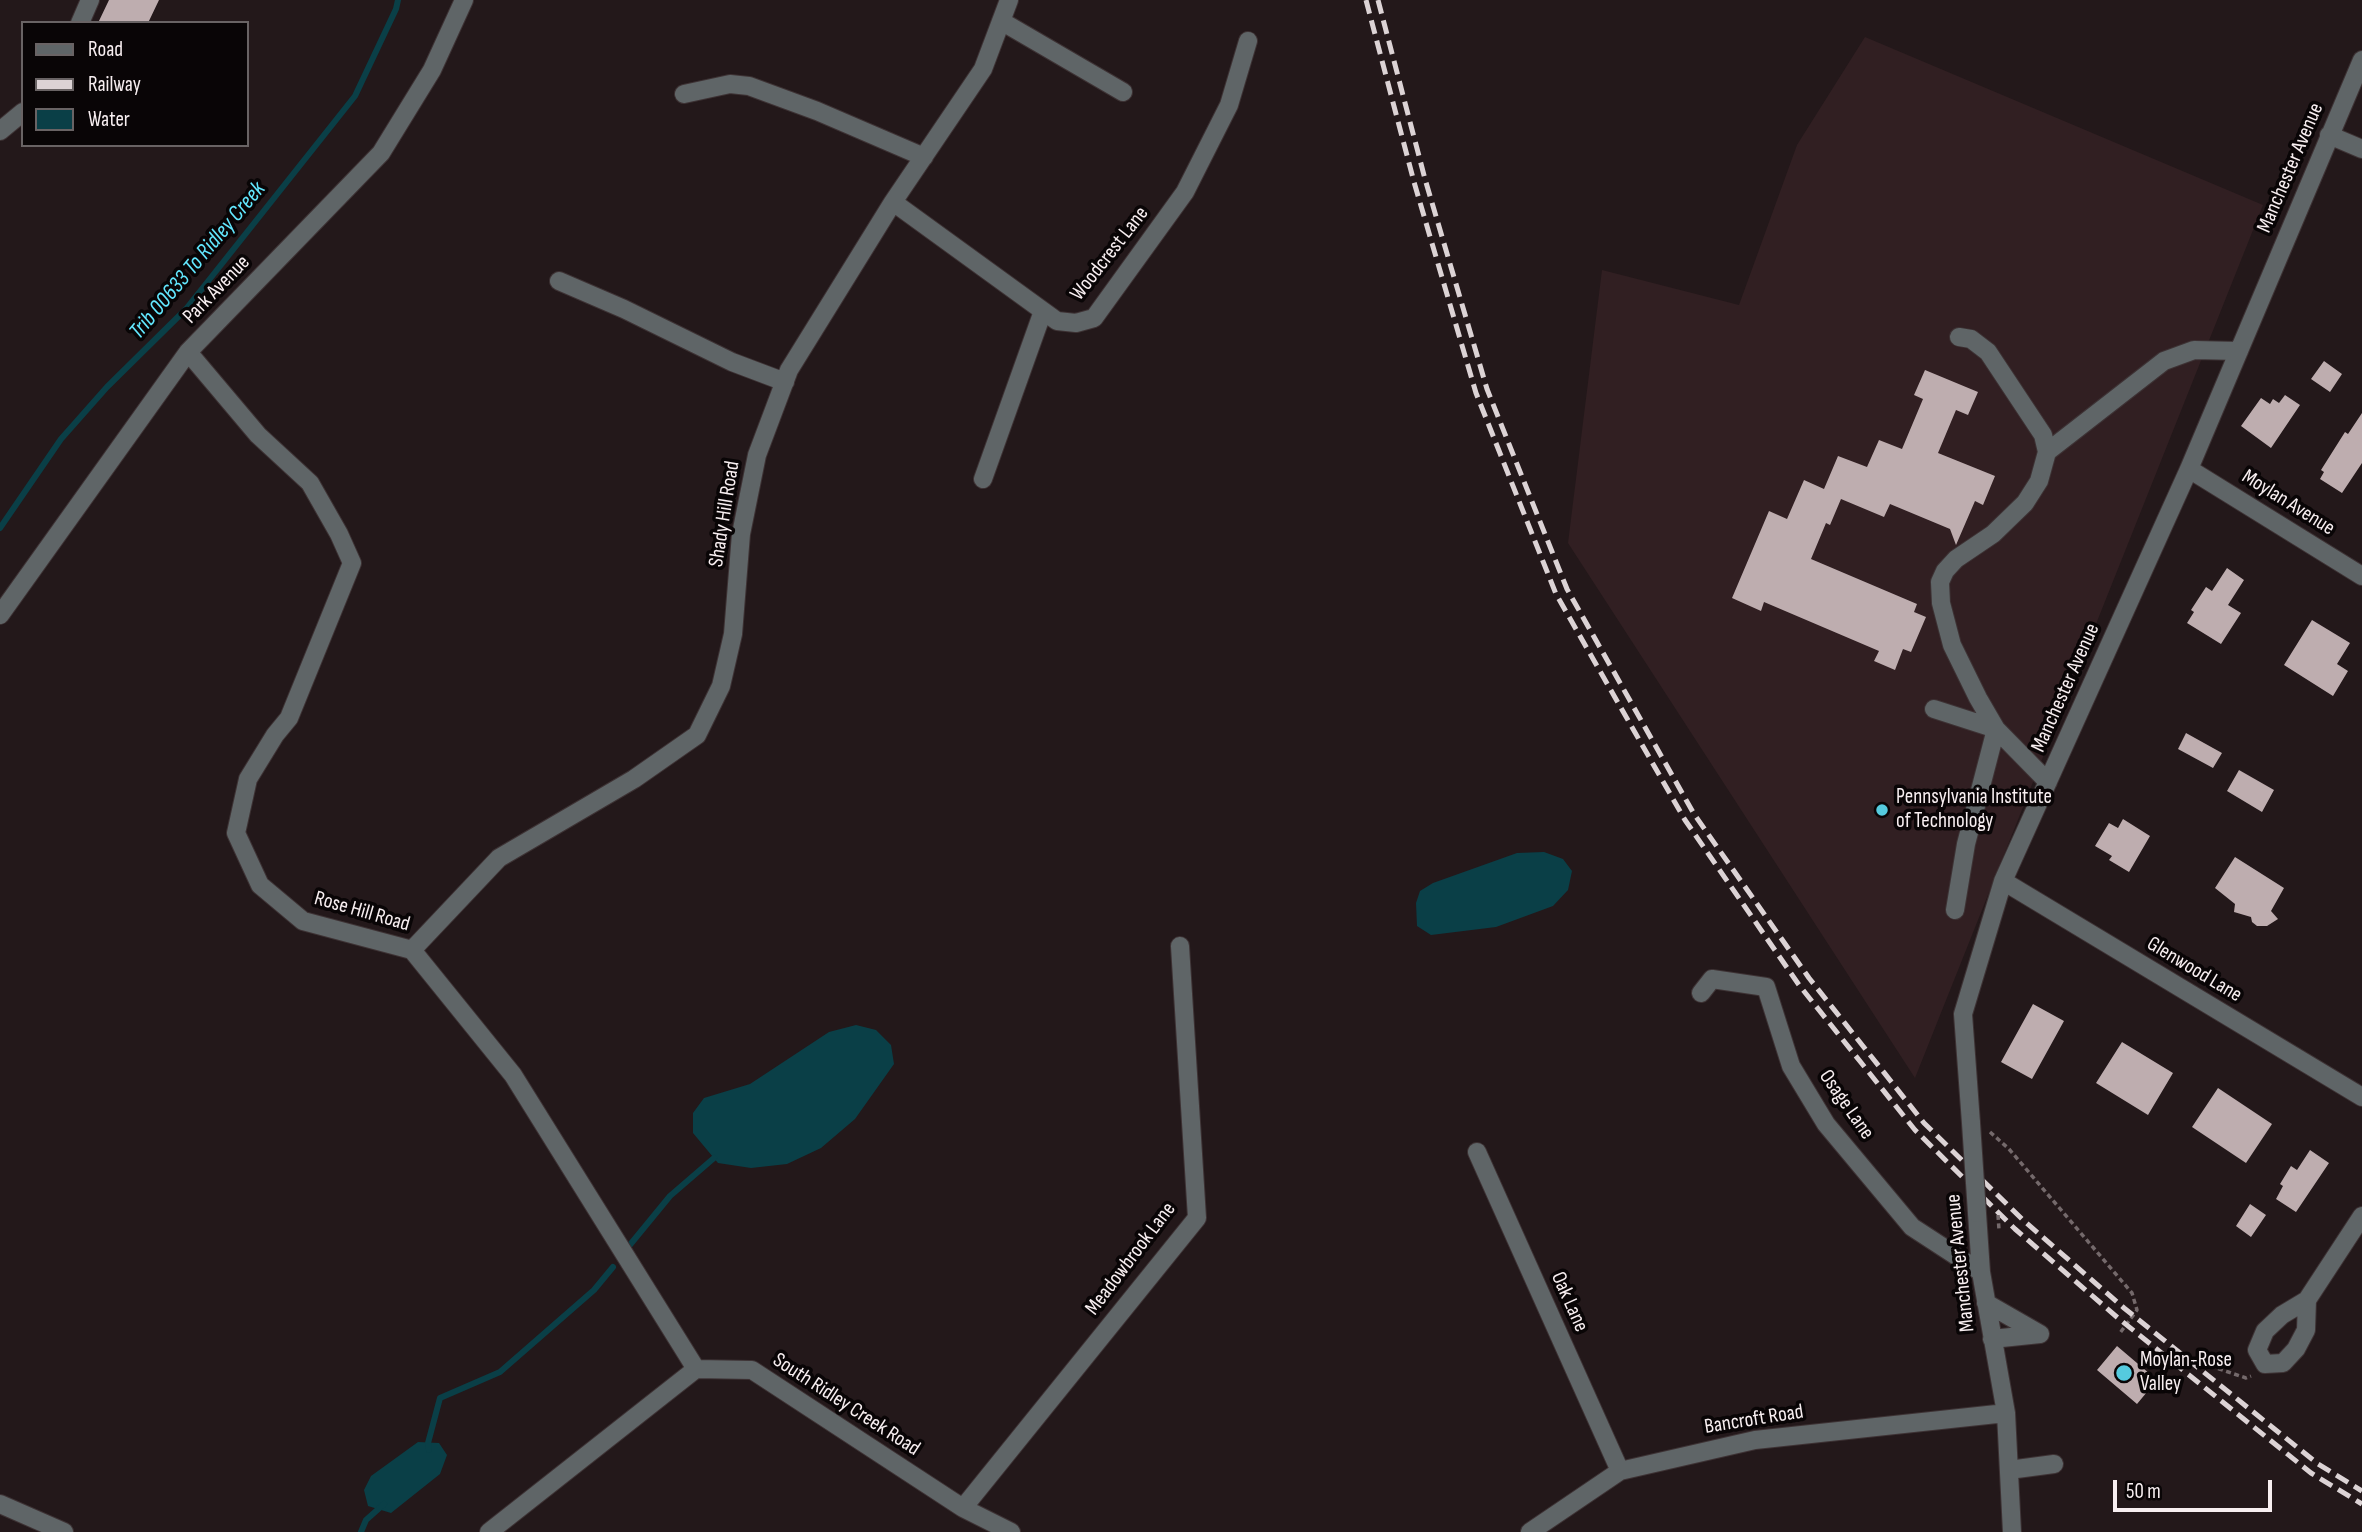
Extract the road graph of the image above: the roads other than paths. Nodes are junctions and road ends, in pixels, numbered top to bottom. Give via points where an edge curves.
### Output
1 (90, 0) edge
2 (464, 0) edge
3 (1009, 0) edge
4 (81, 21) edge
5 (1001, 21) junction
6 (1248, 41) dead end
7 (2362, 61) edge
8 (1123, 92) dead end
9 (684, 94) dead end
10 (21, 114) edge
11 (0, 131) edge
12 (2329, 135) junction
13 (2362, 149) edge
14 (924, 157) junction
15 (893, 202) junction
16 (559, 281) dead end
17 (1043, 311) junction
18 (1959, 337) dead end
19 (2239, 351) junction
20 (188, 352) junction
21 (785, 382) junction
22 (2047, 452) junction
23 (2189, 469) junction
24 (984, 479) dead end
25 (2362, 576) edge
26 (0, 615) edge
27 (1934, 709) dead end
28 (1996, 729) junction
29 (2048, 782) junction
30 (2003, 881) junction
31 (1955, 910) dead end
32 (1180, 946) dead end
33 (412, 950) junction
34 (1701, 993) dead end
35 (2362, 1097) edge
36 (1478, 1152) dead end
37 (2362, 1216) edge
38 (1981, 1272) junction
39 (2308, 1300) junction
40 (1986, 1303) junction
41 (1992, 1339) junction
42 (696, 1368) junction
43 (2006, 1413) junction
44 (2054, 1464) dead end
45 (1620, 1471) junction
46 (2009, 1471) junction
47 (0, 1504) edge
48 (963, 1508) junction
49 (64, 1532) edge
50 (489, 1532) edge
51 (1011, 1532) edge
52 (1530, 1532) edge
53 (2012, 1532) edge

1 - 4 street
2 - 20 street, Park Avenue via 432,70 381,153
3 - 5 street, Shady Hill Road
5 - 8 street
5 - 14 street, Shady Hill Road via 984,69
6 - 17 street, Woodcrest Lane via 1229,105 1185,192 1094,318 1076,323 1057,321
7 - 12 street, Manchester Avenue
9 - 14 street via 730,84 749,86
10 - 11 street
12 - 13 street
12 - 19 street, Manchester Avenue
14 - 15 street, Shady Hill Road
15 - 17 street, Woodcrest Lane
15 - 21 street, Shady Hill Road
16 - 21 street
17 - 24 street
18 - 22 street via 1971,339 1988,352 2043,435
19 - 22 street via 2194,350 2164,360
19 - 23 street, Manchester Avenue
20 - 26 street, Park Avenue
20 - 33 street, Rose Hill Road via 258,435 310,483 352,563 289,718 248,779 236,833 260,885 303,922
21 - 33 street, Shady Hill Road via 755,468 741,534 733,634 721,685 697,735 634,779 499,858
22 - 28 street via 2039,481 2025,503 1993,534 1956,559 1940,582 1952,645
23 - 25 street, Moylan Avenue
23 - 29 street, Manchester Avenue
27 - 28 street
28 - 29 street
28 - 31 street via 1966,844
29 - 30 street, Manchester Avenue
30 - 35 street, Glenwood Lane
30 - 38 street, Manchester Avenue, bridge via 1963,1014
32 - 48 street, Meadowbrook Lane via 1196,1218
33 - 42 street, Rose Hill Road via 513,1075
34 - 38 street, Osage Lane via 1712,979 1766,987 1791,1066 1826,1124 1912,1227
36 - 45 street, Oak Lane
37 - 39 street
38 - 40 street, Manchester Avenue
39 - 39 street via 2266,1331 2258,1350 2265,1364 2283,1363 2296,1349 2306,1330
40 - 41 street, Manchester Avenue
40 - 41 street via 2039,1334
41 - 43 street, Manchester Avenue
42 - 48 street, South Ridley Creek Road via 752,1370
42 - 50 street
43 - 45 street, Bancroft Road via 1755,1440
43 - 46 street, Manchester Avenue
44 - 46 street
45 - 52 street, Bancroft Road
46 - 53 street, Manchester Avenue
47 - 49 street
48 - 51 street, South Ridley Creek Road

